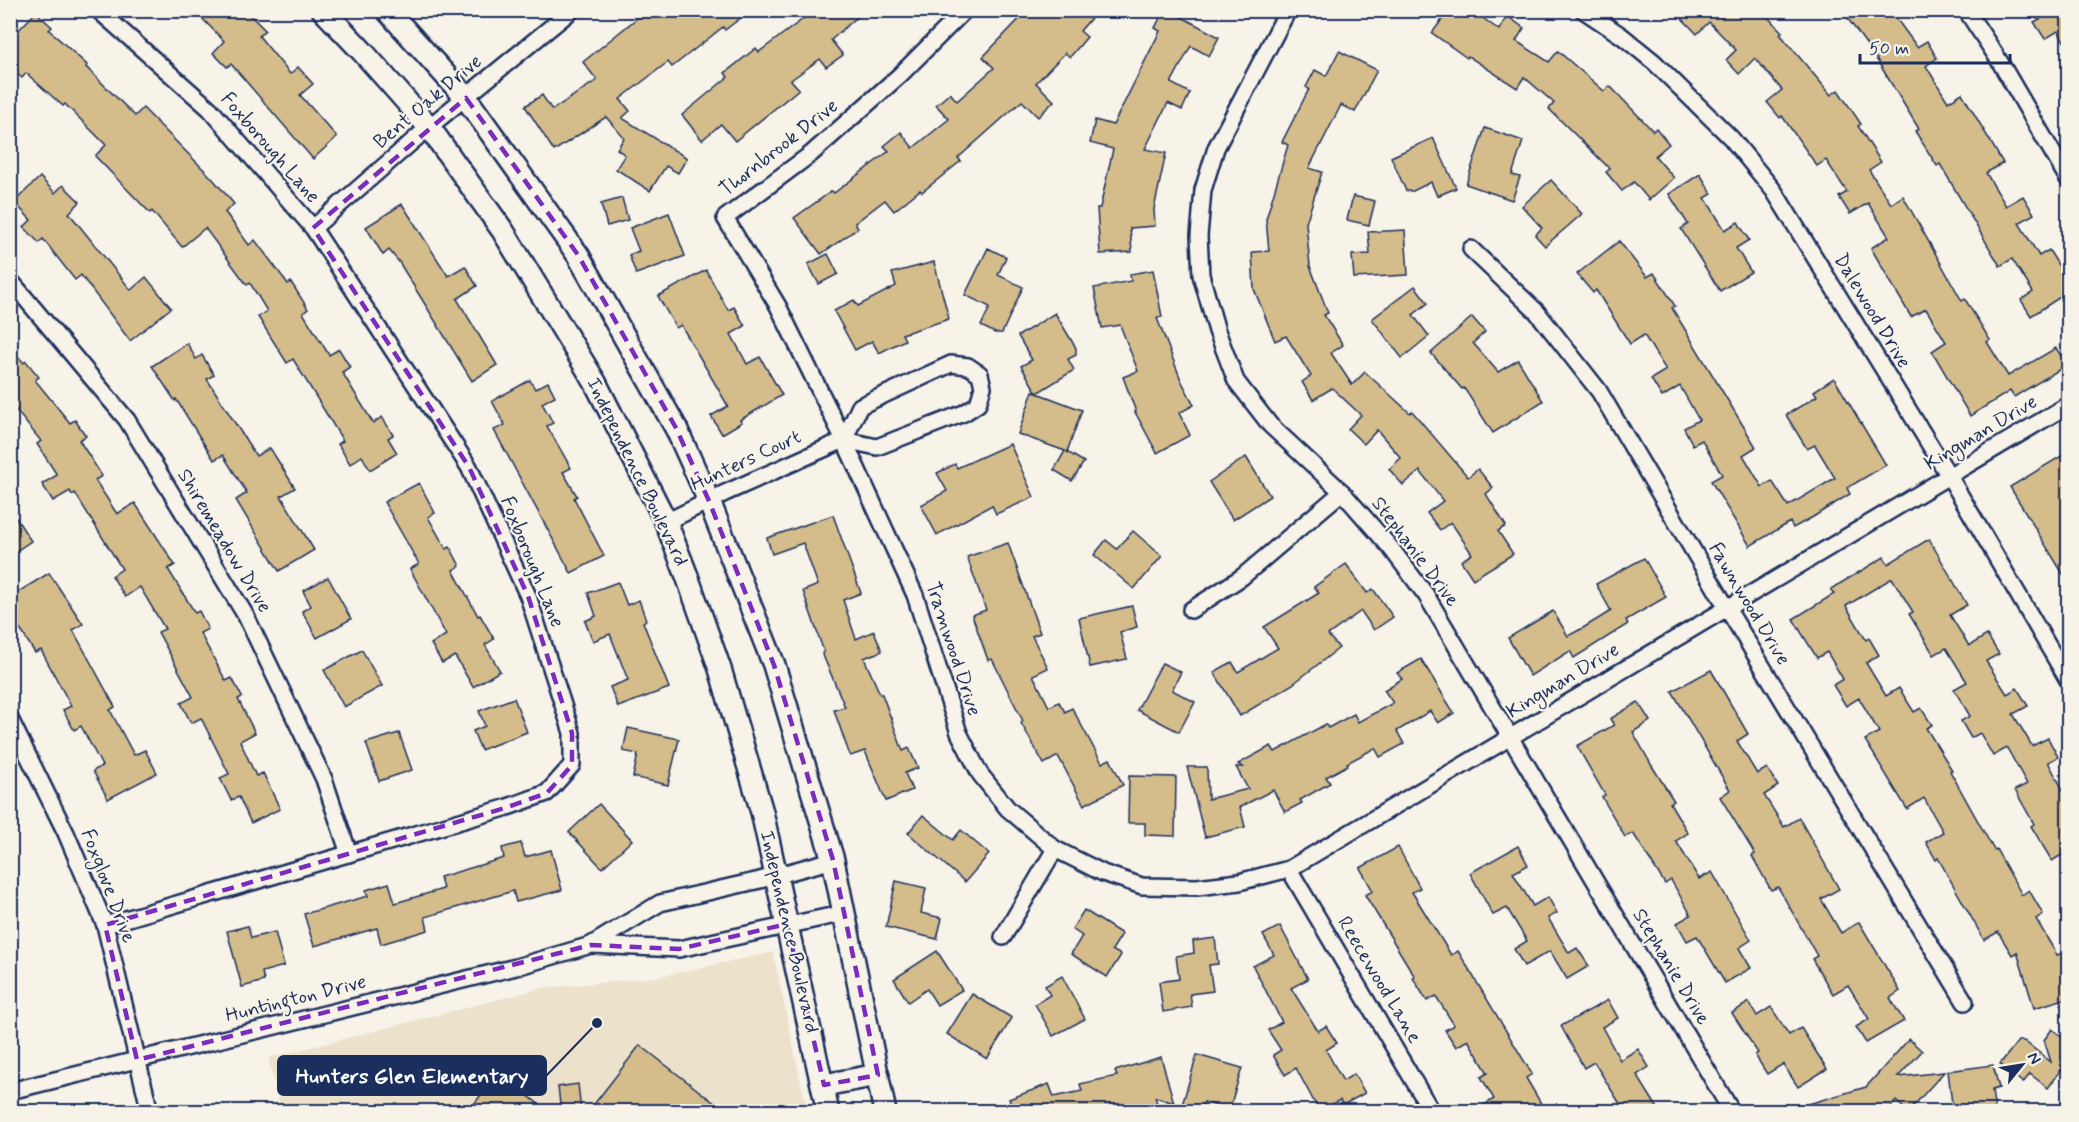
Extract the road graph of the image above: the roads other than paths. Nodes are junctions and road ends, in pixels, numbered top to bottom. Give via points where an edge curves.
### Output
1 (98, 10) edge
2 (323, 10) edge
3 (387, 10) edge
4 (572, 10) edge
5 (964, 10) edge
6 (1288, 10) edge
7 (1583, 10) edge
8 (1966, 10) edge
9 (466, 98) junction
10 (429, 128) junction
11 (2068, 179) edge
12 (313, 228) junction
13 (1471, 249) dead end
14 (10, 280) edge
15 (2068, 405) edge
16 (844, 440) junction
17 (1949, 476) junction
18 (1342, 492) junction
19 (709, 501) junction
20 (666, 522) junction
21 (1727, 608) junction
22 (1191, 610) dead end
23 (2068, 680) edge
24 (10, 719) edge
25 (1511, 737) junction
26 (1055, 849) junction
27 (350, 854) junction
28 (833, 860) junction
29 (1289, 869) junction
30 (776, 876) junction
31 (845, 913) junction
32 (786, 924) junction
33 (105, 925) junction
34 (1003, 937) dead end
35 (591, 945) junction
36 (1965, 1002) dead end
37 (137, 1060) junction
38 (878, 1075) junction
39 (824, 1085) junction
40 (10, 1091) edge
41 (150, 1112) edge
42 (828, 1112) edge
43 (885, 1112) edge
44 (1432, 1112) edge
45 (1732, 1112) edge

1 - 12 street, Foxborough Lane via 210,109
2 - 10 main road, Independence Boulevard
3 - 9 main road
4 - 9 street, Bent Oak Drive
5 - 16 street, Thornbrook Drive via 900,75 811,154 724,218 778,306
6 - 18 street, Stephanie Drive via 1216,148 1209,169 1199,236 1202,275 1236,381 1270,425
7 - 17 street, Dalewood Drive via 1654,62 1731,138 1774,191
8 - 11 street
9 - 10 street, Bent Oak Drive
9 - 19 main road via 578,255 676,428
10 - 12 street, Bent Oak Drive
10 - 20 main road, Independence Boulevard via 503,231 595,382
12 - 27 street, Foxborough Lane via 469,467 528,596 572,733 572,765 548,793
13 - 21 street, Fawnwood Drive via 1537,312 1599,391
14 - 27 street, Shiremeadow Drive via 127,420 246,616 324,779
15 - 17 street, Kingman Drive
16 - 16 street via 860,406 951,364 968,366 980,374 983,387 978,404 964,413 877,447
16 - 19 street, Hunters Court
16 - 26 street, Tramwood Drive via 915,595 958,733 980,774 1008,809
17 - 21 street, Kingman Drive
17 - 23 street, Dalewood Drive
18 - 22 street via 1242,577
18 - 25 street, Stephanie Drive via 1426,595
19 - 20 street, Hunters Court
19 - 28 main road via 774,665
20 - 30 main road, Independence Boulevard via 720,669 762,812
21 - 25 street, Kingman Drive
21 - 36 street, Fawnwood Drive
24 - 33 street, Foxglove Drive via 66,833
25 - 29 street, Kingman Drive
25 - 45 street, Stephanie Drive
26 - 29 street, Kingman Drive via 1103,873 1142,886 1197,887 1239,882
26 - 34 street
27 - 33 street, Foxborough Lane
28 - 30 street, Huntington Drive
28 - 31 main road
29 - 44 street, Reecewood Lane
30 - 32 main road, Independence Boulevard
30 - 35 street, Huntington Drive via 660,903
31 - 32 street, Huntington Drive
31 - 38 main road
32 - 35 street, Huntington Drive via 679,949
32 - 39 main road, Independence Boulevard
33 - 37 street, Foxglove Drive
35 - 37 street, Huntington Drive via 505,970
37 - 40 street, Huntington Drive
37 - 41 street, Foxglove Drive
38 - 39 main road
38 - 43 main road
39 - 42 main road, Independence Boulevard

